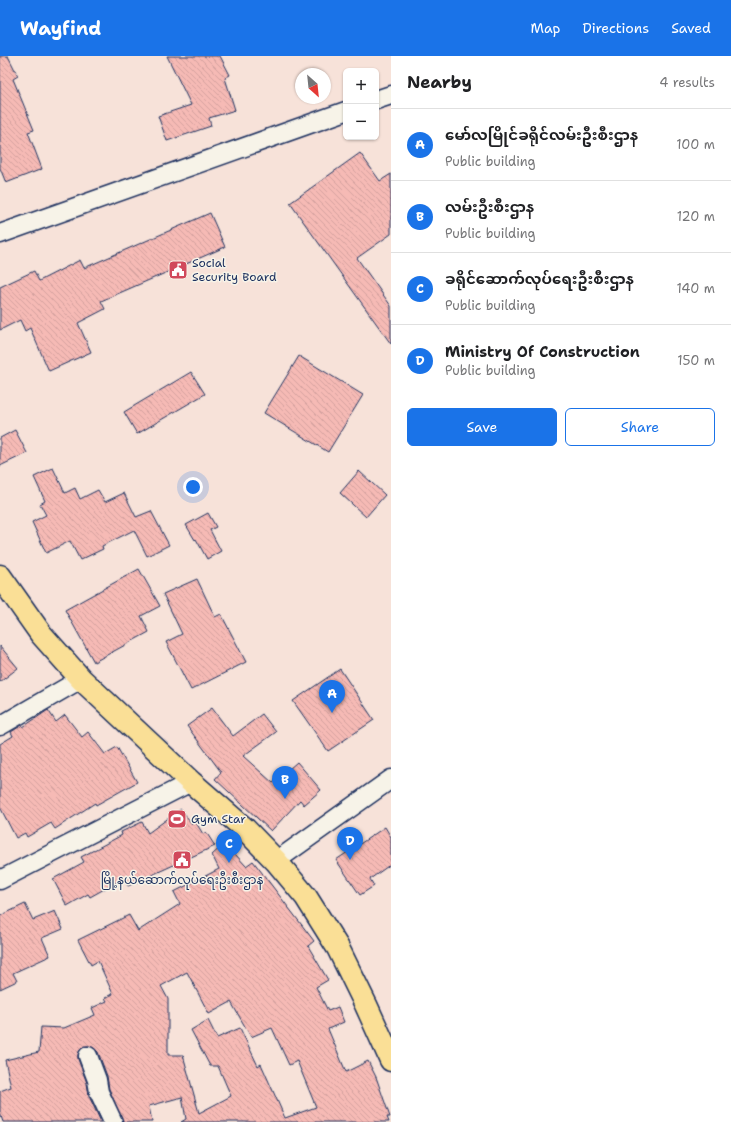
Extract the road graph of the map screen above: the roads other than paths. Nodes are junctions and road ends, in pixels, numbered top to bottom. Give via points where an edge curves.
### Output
1 (391, 95) edge
2 (379, 99) edge
3 (343, 112) edge
4 (0, 234) edge
5 (0, 576) edge
6 (81, 679) junction
7 (0, 726) edge
8 (391, 779) edge
9 (191, 782) junction
10 (276, 861) junction
11 (0, 880) edge
12 (88, 1056) dead end
13 (391, 1060) edge
14 (113, 1122) edge

1 - 2 street
3 - 4 street
5 - 6 main road via 41,634
6 - 7 street
6 - 9 main road
8 - 10 street
9 - 10 main road via 245,829
9 - 11 street
10 - 13 main road via 306,897 338,948
12 - 14 street via 99,1092

